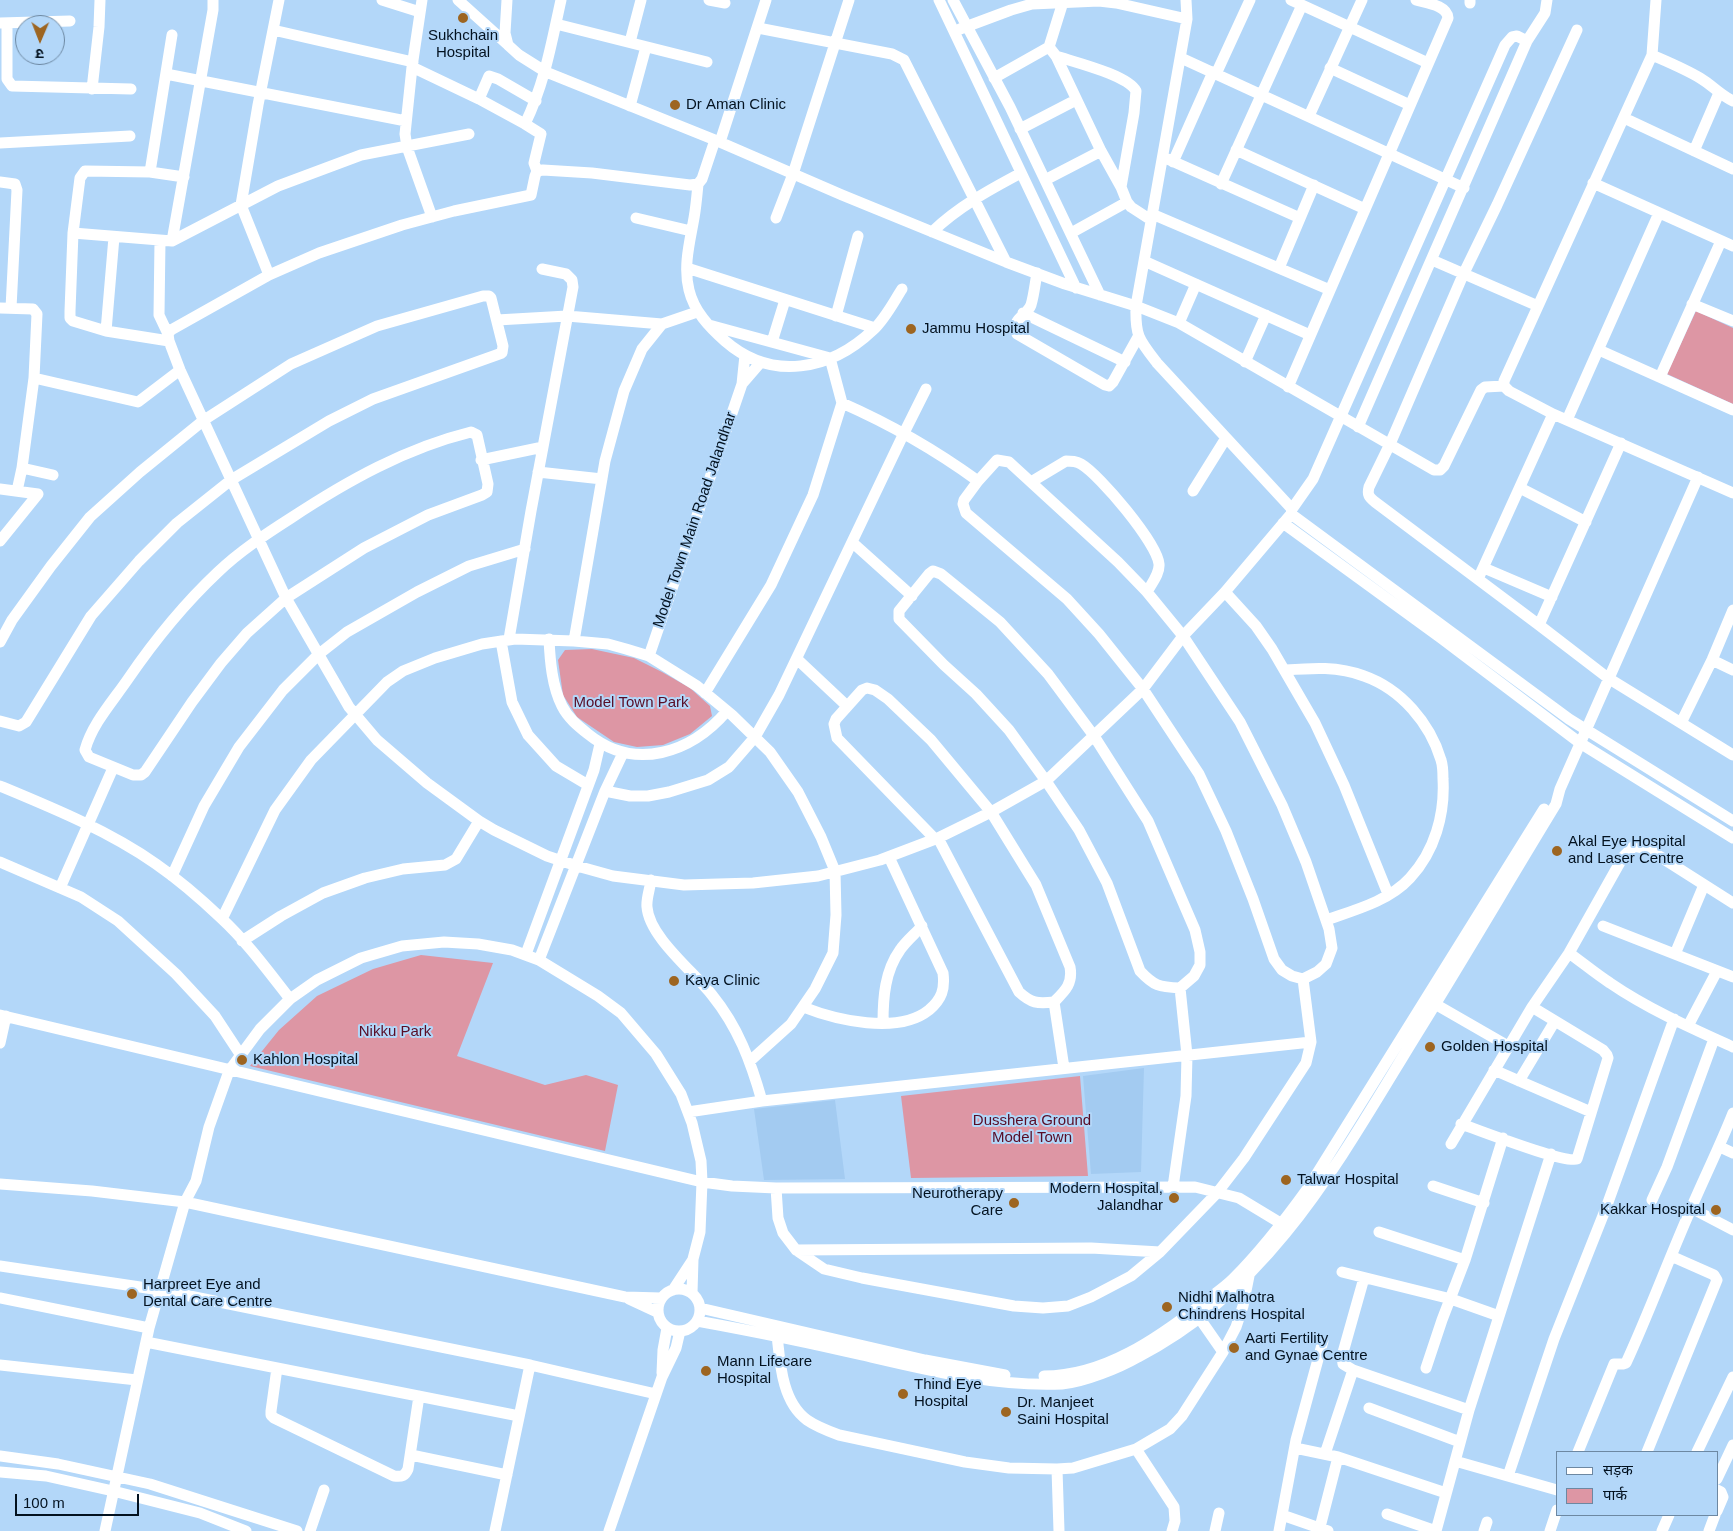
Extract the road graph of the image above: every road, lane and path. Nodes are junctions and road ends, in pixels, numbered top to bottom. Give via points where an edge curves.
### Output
1 (100, 0) edge
2 (213, 0) edge
3 (279, 0) edge
4 (382, 0) edge
5 (422, 0) edge
6 (458, 0) edge
7 (507, 0) edge
8 (561, 0) edge
9 (641, 0) edge
10 (709, 0) edge
11 (766, 0) edge
12 (849, 0) edge
13 (939, 0) edge
14 (953, 0) edge
15 (1186, 0) edge
16 (1250, 0) edge
17 (1291, 0) edge
18 (1362, 0) edge
19 (1416, 0) edge
20 (1547, 0) edge
21 (1656, 0) edge
22 (1063, 2) junction
23 (726, 3) dead end
24 (1302, 5) junction
25 (420, 12) junction
26 (1187, 19) junction
27 (70, 21) dead end
28 (3, 23) edge
29 (556, 24) junction
30 (966, 26) junction
31 (1349, 27) junction
32 (758, 28) junction
33 (272, 30) junction
34 (1577, 30) dead end
35 (954, 33) junction
36 (172, 35) dead end
37 (1528, 41) junction
38 (630, 42) junction
39 (834, 43) junction
40 (508, 45) junction
41 (646, 47) junction
42 (1053, 51) junction
43 (1652, 55) junction
44 (1180, 58) junction
45 (707, 62) dead end
46 (1428, 63) junction
47 (3, 65) edge
48 (412, 65) junction
49 (1330, 68) junction
50 (546, 72) junction
51 (1214, 73) junction
52 (166, 74) junction
53 (994, 78) junction
54 (200, 80) junction
55 (92, 88) junction
56 (131, 89) dead end
57 (260, 91) junction
58 (1261, 94) junction
59 (1728, 98) edge
60 (479, 99) junction
61 (1076, 100) junction
62 (536, 101) junction
63 (1410, 105) junction
64 (630, 106) junction
65 (1309, 116) junction
66 (1624, 118) junction
67 (406, 122) junction
68 (525, 124) junction
69 (1020, 129) junction
70 (469, 134) dead end
71 (130, 136) dead end
72 (717, 141) junction
73 (0, 143) edge
74 (407, 146) junction
75 (1236, 150) junction
76 (1101, 151) junction
77 (1694, 151) junction
78 (1389, 153) junction
79 (1168, 160) junction
80 (1733, 169) edge
81 (537, 171) junction
82 (150, 172) junction
83 (1021, 173) junction
84 (793, 174) junction
85 (184, 177) junction
86 (1045, 180) junction
87 (1446, 180) junction
88 (0, 182) edge
89 (698, 184) junction
90 (1221, 184) junction
91 (1593, 184) junction
92 (1121, 186) junction
93 (1314, 186) junction
94 (1464, 188) junction
95 (975, 198) junction
96 (1127, 202) junction
97 (241, 205) junction
98 (1365, 209) junction
99 (1659, 213) junction
100 (432, 217) junction
101 (1152, 217) junction
102 (636, 218) dead end
103 (776, 218) dead end
104 (1300, 218) junction
105 (691, 231) junction
106 (932, 232) junction
107 (73, 233) junction
108 (1071, 233) junction
109 (858, 236) dead end
110 (114, 237) junction
111 (160, 240) junction
112 (172, 241) junction
113 (1721, 241) junction
114 (1733, 246) edge
115 (1432, 260) junction
116 (1144, 261) junction
117 (1006, 262) junction
118 (687, 268) junction
119 (1278, 268) junction
120 (542, 269) dead end
121 (1037, 274) junction
122 (269, 275) junction
123 (1463, 275) junction
124 (1196, 284) junction
125 (1076, 288) junction
126 (902, 289) dead end
127 (1330, 290) junction
128 (1100, 295) junction
129 (785, 300) junction
130 (1692, 304) junction
131 (1136, 306) junction
132 (1538, 306) junction
133 (6, 308) edge
134 (697, 312) junction
135 (1023, 313) junction
136 (1266, 315) junction
137 (567, 316) junction
138 (836, 316) junction
139 (496, 320) junction
140 (1733, 321) edge
141 (1179, 323) junction
142 (662, 324) junction
143 (709, 325) junction
144 (874, 328) junction
145 (106, 331) junction
146 (1310, 335) junction
147 (1138, 337) junction
148 (169, 338) junction
149 (772, 342) junction
150 (1371, 350) junction
151 (1598, 350) junction
152 (745, 355) junction
153 (830, 358) junction
154 (1388, 358) junction
155 (761, 362) junction
156 (1125, 362) junction
157 (1245, 362) junction
158 (180, 370) junction
159 (1660, 377) junction
160 (34, 378) junction
161 (742, 384) junction
162 (1504, 386) junction
163 (1288, 387) junction
164 (926, 389) dead end
165 (842, 403) junction
166 (1733, 410) edge
167 (1553, 414) junction
168 (1341, 417) junction
169 (204, 420) junction
170 (1567, 420) junction
171 (1358, 427) junction
172 (904, 433) junction
173 (1226, 438) junction
174 (1621, 443) junction
175 (1390, 444) junction
176 (543, 447) junction
177 (481, 460) junction
178 (22, 468) junction
179 (538, 472) junction
180 (53, 475) dead end
181 (1698, 477) junction
182 (602, 479) junction
183 (231, 480) junction
184 (978, 480) junction
185 (1032, 482) junction
186 (1520, 488) junction
187 (0, 489) edge
188 (17, 491) junction
189 (1193, 491) dead end
190 (1733, 492) edge
191 (1292, 512) junction
192 (1586, 522) junction
193 (1283, 523) junction
194 (15, 524) junction
195 (0, 525) edge
196 (258, 539) junction
197 (0, 541) edge
198 (853, 543) junction
199 (525, 549) junction
200 (1484, 568) junction
201 (1478, 579) junction
202 (1147, 592) junction
203 (1225, 592) junction
204 (912, 596) junction
205 (1552, 596) junction
206 (286, 598) junction
207 (1733, 610) edge
208 (1540, 625) junction
209 (1183, 636) junction
210 (549, 639) junction
211 (505, 640) junction
212 (574, 641) junction
213 (0, 642) edge
214 (319, 654) junction
215 (648, 656) junction
216 (797, 659) junction
217 (1712, 660) junction
218 (1285, 670) junction
219 (1733, 670) edge
220 (1608, 678) junction
221 (1143, 688) junction
222 (706, 693) junction
223 (847, 706) junction
224 (727, 711) junction
225 (355, 714) junction
226 (0, 721) edge
227 (1681, 723) junction
228 (1586, 731) junction
229 (1094, 736) junction
230 (755, 737) junction
231 (1580, 743) junction
232 (600, 744) junction
233 (623, 753) junction
234 (1733, 755) edge
235 (113, 768) junction
236 (1046, 781) junction
237 (588, 785) junction
238 (0, 786) edge
239 (1560, 788) junction
240 (605, 791) junction
241 (991, 812) junction
242 (479, 821) junction
243 (1733, 821) edge
244 (87, 825) junction
245 (1733, 838) edge
246 (937, 839) junction
247 (889, 857) junction
248 (560, 861) junction
249 (0, 862) edge
250 (576, 866) junction
251 (835, 871) junction
252 (172, 876) junction
253 (651, 880) junction
254 (1704, 885) junction
255 (60, 888) junction
256 (1388, 894) junction
257 (1733, 903) edge
258 (222, 919) junction
259 (1326, 920) junction
260 (922, 926) junction
261 (1603, 926) dead end
262 (242, 940) junction
263 (1569, 953) junction
264 (526, 954) junction
265 (1675, 954) junction
266 (539, 960) junction
267 (1717, 971) junction
268 (1733, 978) edge
269 (1303, 979) junction
270 (1180, 988) junction
271 (290, 999) junction
272 (1054, 1002) junction
273 (1435, 1004) junction
274 (803, 1007) junction
275 (1532, 1007) junction
276 (3, 1016) edge
277 (1674, 1019) junction
278 (1555, 1021) junction
279 (883, 1023) junction
280 (1688, 1026) junction
281 (1714, 1039) junction
282 (1311, 1042) junction
283 (0, 1043) edge
284 (1508, 1046) junction
285 (1733, 1048) edge
286 (240, 1054) junction
287 (1187, 1055) junction
288 (750, 1061) junction
289 (1064, 1068) junction
290 (229, 1070) junction
291 (1494, 1070) junction
292 (1520, 1080) junction
293 (762, 1101) junction
294 (688, 1112) junction
295 (1591, 1112) junction
296 (1733, 1113) edge
297 (1462, 1124) junction
298 (1504, 1138) junction
299 (1450, 1144) dead end
300 (1720, 1147) junction
301 (1733, 1153) edge
302 (1551, 1154) junction
303 (702, 1182) junction
304 (0, 1184) edge
305 (1433, 1186) dead end
306 (1173, 1187) junction
307 (776, 1188) junction
308 (1217, 1193) junction
309 (1652, 1200) dead end
310 (186, 1202) junction
311 (1484, 1203) junction
312 (1691, 1208) junction
313 (1282, 1224) junction
314 (1733, 1230) edge
315 (1379, 1232) dead end
316 (796, 1250) junction
317 (1160, 1252) junction
318 (1671, 1256) junction
319 (693, 1260) junction
320 (1465, 1260) junction
321 (0, 1266) edge
322 (1342, 1272) dead end
323 (1249, 1276) junction
324 (1364, 1278) junction
325 (160, 1290) junction
326 (673, 1290) junction
327 (692, 1294) junction
328 (625, 1297) junction
329 (0, 1298) edge
330 (661, 1298) junction
331 (1451, 1299) junction
332 (700, 1308) junction
333 (657, 1312) junction
334 (1499, 1316) junction
335 (1200, 1319) junction
336 (697, 1321) junction
337 (149, 1328) junction
338 (667, 1328) junction
339 (680, 1331) junction
340 (778, 1335) junction
341 (1323, 1341) dead end
342 (146, 1342) junction
343 (1223, 1352) junction
344 (0, 1365) edge
345 (530, 1365) junction
346 (277, 1368) junction
347 (1426, 1368) dead end
348 (1353, 1370) junction
349 (662, 1377) junction
350 (1733, 1377) edge
351 (137, 1380) junction
352 (656, 1394) junction
353 (420, 1396) junction
354 (1369, 1408) dead end
355 (1470, 1410) junction
356 (519, 1416) junction
357 (1460, 1442) junction
358 (1733, 1445) edge
359 (1295, 1448) junction
360 (1136, 1449) junction
361 (1648, 1450) edge
362 (1578, 1451) edge
363 (1698, 1451) edge
364 (1325, 1454) junction
365 (411, 1455) junction
366 (0, 1456) edge
367 (1338, 1458) junction
368 (1455, 1461) junction
369 (1057, 1469) junction
370 (0, 1472) edge
371 (507, 1475) junction
372 (1508, 1476) junction
373 (116, 1477) junction
374 (1718, 1477) edge
375 (324, 1490) dead end
376 (1556, 1490) edge
377 (113, 1491) junction
378 (1718, 1491) edge
379 (1446, 1493) junction
380 (1718, 1508) edge
381 (1219, 1513) dead end
382 (1556, 1513) edge
383 (1387, 1514) dead end
384 (1282, 1515) junction
385 (1669, 1516) edge
386 (1715, 1516) edge
387 (1322, 1530) edge
388 (105, 1531) edge
389 (246, 1531) edge
390 (298, 1531) edge
391 (310, 1531) edge
392 (495, 1531) edge
393 (609, 1531) edge
394 (1058, 1531) edge
395 (1172, 1531) edge
396 (1215, 1531) edge
397 (1279, 1531) edge
398 (1436, 1531) edge
399 (1550, 1531) edge
400 (1662, 1531) edge
401 (1709, 1531) edge

1 - 55 street
2 - 54 street
3 - 33 street
4 - 25 street
5 - 25 street
6 - 40 street
7 - 40 street via 505,33
8 - 29 street
9 - 38 street
10 - 23 street
11 - 32 street
12 - 39 street
13 - 35 street
14 - 30 street
15 - 26 street
16 - 51 street
17 - 24 street
18 - 31 street
19 - 46 street via 1444,9 1448,14
20 - 37 street via 1545,13
21 - 43 street
22 - 26 street via 1116,3
22 - 30 street via 1032,4
22 - 42 street
24 - 31 street
24 - 58 street
25 - 48 street
26 - 44 street
27 - 28 street
28 - 47 street
29 - 38 street
29 - 50 street
30 - 35 street
30 - 53 street
31 - 46 street
31 - 49 street
32 - 39 street
32 - 72 street
33 - 48 street
33 - 57 street
34 - 123 street
35 - 83 street
36 - 52 street
37 - 87 street via 1512,37 1505,46
37 - 94 street
38 - 41 street
39 - 84 street
39 - 95 street via 892,54 904,60
40 - 50 street
41 - 45 street
41 - 64 street
42 - 53 street
42 - 61 street
42 - 92 street via 1129,83 1136,91
43 - 59 street via 1699,77
43 - 66 street
44 - 51 street
44 - 79 street
46 - 63 street
47 - 55 street via 12,86
48 - 60 street
48 - 67 street
49 - 63 street
49 - 65 street
50 - 62 street
50 - 64 street
51 - 58 street
51 - 79 street
52 - 54 street
52 - 82 street
53 - 69 street
54 - 57 street
54 - 85 street
55 - 56 street
57 - 67 street
57 - 97 street
58 - 65 street
58 - 75 street
59 - 77 street
60 - 62 street via 488,76
60 - 68 street
61 - 69 street
61 - 76 street
62 - 68 street
63 - 78 street
64 - 72 street
65 - 78 street
66 - 77 street
66 - 91 street
67 - 74 street
68 - 81 street via 541,134 534,163
69 - 86 street
70 - 74 street
71 - 73 street
72 - 84 street
72 - 89 street
74 - 97 street via 361,155 278,186
74 - 100 street
75 - 90 street
75 - 93 street
76 - 86 street
76 - 92 street
77 - 80 street
78 - 87 street
78 - 98 street
79 - 90 street
79 - 101 street
81 - 89 street
81 - 100 street via 531,195
82 - 85 street
82 - 107 street via 84,171 80,178
83 - 95 street
83 - 125 street
84 - 103 street
84 - 106 street
85 - 112 street
86 - 108 street
87 - 94 street
87 - 150 street
88 - 133 street via 15,184 17,190
89 - 105 street
90 - 104 street
91 - 99 street
91 - 132 street
92 - 96 street
93 - 98 street
93 - 104 street
94 - 115 street
95 - 106 street
95 - 117 street
96 - 101 street
96 - 108 street
97 - 112 street
97 - 122 street
98 - 127 street
99 - 113 street
99 - 151 street
100 - 122 street via 319,253
101 - 116 street
101 - 119 street
102 - 105 street
104 - 119 street
105 - 118 street
106 - 117 street
107 - 110 street
107 - 145 street via 70,318
108 - 128 street
109 - 138 street
110 - 111 street
110 - 145 street
111 - 112 street
111 - 148 street via 158,304
113 - 114 street
113 - 130 street
115 - 123 street
115 - 154 street
116 - 124 street
116 - 131 street
117 - 121 street
118 - 129 street
118 - 134 street via 688,289
119 - 127 street
120 - 137 street via 566,274 572,280
121 - 125 street
121 - 135 street via 1030,306
122 - 148 street via 171,330
123 - 132 street
123 - 175 street
124 - 136 street
124 - 141 street
125 - 128 street
126 - 144 street
127 - 146 street
128 - 131 street
129 - 138 street
129 - 149 street
130 - 140 street
130 - 159 street
131 - 141 street
131 - 147 street
132 - 162 street
133 - 160 street via 33,309 37,314
134 - 142 street
134 - 143 street
135 - 156 street
135 - 156 street via 1015,326 1017,334 1105,385 1111,384
136 - 146 street
136 - 157 street
137 - 139 street
137 - 142 street
137 - 176 street
138 - 144 street
139 - 169 street via 491,298 483,296 377,326 291,364
139 - 183 street via 503,346 499,356 373,399 329,421
141 - 157 street
142 - 182 street via 642,349 624,391
143 - 149 street
143 - 152 street
144 - 153 street via 859,342
145 - 148 street
146 - 163 street
147 - 156 street
147 - 173 street via 1157,363
148 - 158 street
149 - 153 street
150 - 154 street
150 - 168 street
151 - 159 street
151 - 170 street
152 - 155 street
152 - 161 street
153 - 155 street via 810,366 781,367
153 - 165 street
154 - 171 street
155 - 161 street
157 - 163 street
158 - 160 street via 138,402
158 - 169 street
159 - 166 street
160 - 178 street
161 - 215 street, Model Town Main Road Jalandhar
162 - 167 street
162 - 175 street via 1481,390 1442,469 1434,470
163 - 168 street
164 - 172 street
165 - 172 street
165 - 222 street via 813,495 771,585
167 - 170 street
167 - 186 street
168 - 171 street
168 - 191 street via 1313,479
169 - 183 street
169 - 213 street via 90,517 50,566
170 - 174 street
171 - 175 street
172 - 184 street
172 - 198 street
173 - 189 street
173 - 191 street
174 - 181 street
174 - 192 street
175 - 201 street via 1369,487 1370,498
176 - 177 street
176 - 179 street
177 - 196 street via 477,435 471,432 408,452 310,505
177 - 206 street via 487,492 428,515 364,548
178 - 180 street
178 - 188 street
179 - 182 street
179 - 199 street
181 - 190 street
181 - 220 street
182 - 212 street
183 - 196 street
183 - 226 street via 177,523 91,616 26,722 19,726
184 - 185 street via 997,460 1004,460
184 - 221 street via 964,500 966,512 1067,599
185 - 202 street
185 - 202 street via 1066,461 1082,464 1140,527 1157,559 1157,574
186 - 192 street
186 - 200 street
187 - 188 street
188 - 194 street via 38,494
191 - 193 street
191 - 228 street
192 - 205 street
193 - 203 street
193 - 231 street
194 - 195 street
194 - 197 street
196 - 206 street
196 - 235 street via 218,571 168,624 99,720 85,750 89,758
198 - 204 street
198 - 216 street
199 - 211 street
199 - 214 street via 469,566 417,592 348,632
200 - 201 street
200 - 205 street
201 - 208 street
202 - 209 street
203 - 209 street
203 - 218 street via 1256,626
204 - 229 street via 929,574 933,571 941,574 1000,622 1048,674
204 - 236 street via 899,611 901,622 1009,730
205 - 208 street
206 - 214 street
206 - 235 street via 247,633 221,663 145,772 133,776
207 - 217 street
208 - 220 street
209 - 221 street
209 - 259 street via 1240,722 1282,805
210 - 211 street
210 - 212 street
210 - 232 street via 555,690 563,707 573,722
211 - 225 street via 454,652 403,671
211 - 237 street via 512,702 528,735 556,766
212 - 215 street via 608,644
214 - 225 street
214 - 252 street via 284,690 239,747 204,806
215 - 222 street
216 - 223 street
216 - 230 street
217 - 219 street
217 - 227 street
218 - 256 street via 1344,785
218 - 256 street via 1320,667 1364,676 1388,688 1413,708 1433,739 1442,762 1441,817 1421,863 1410,878
220 - 227 street
220 - 228 street
221 - 229 street
221 - 269 street via 1199,774 1226,831 1274,959 1282,970
222 - 224 street
223 - 241 street via 867,688 888,699 931,740
223 - 246 street via 834,724 837,738
224 - 230 street
224 - 233 street via 714,726 674,750
225 - 242 street via 377,740 427,783
225 - 258 street via 311,760 275,810
227 - 234 street
228 - 231 street
228 - 243 street
229 - 236 street
229 - 270 street via 1148,821 1195,930 1200,965 1194,976
230 - 240 street via 728,767 708,780 648,796
230 - 251 street via 770,752 798,792
231 - 239 street
231 - 245 street
232 - 233 street
232 - 237 street
233 - 240 street
235 - 244 street
236 - 241 street
236 - 270 street via 1079,830 1106,883 1140,971 1163,987
237 - 248 street
238 - 244 street
239 - 273 street via 1556,804
239 - 313 street via 1549,800 1308,1188
240 - 250 street
241 - 246 street
241 - 272 street via 1036,885 1070,967 1072,976 1068,988
242 - 248 street
242 - 262 street via 456,859 445,865 403,869 323,893
244 - 252 street
244 - 255 street
246 - 247 street
246 - 272 street via 1019,992 1029,1001
247 - 251 street
247 - 260 street
248 - 250 street
248 - 264 street
249 - 255 street
250 - 253 street via 614,876
250 - 266 street
251 - 253 street via 818,876 752,883 684,885
251 - 274 street via 833,953
252 - 258 street
253 - 288 street via 647,906 650,922 670,950 712,995 738,1034
254 - 257 street
254 - 263 street via 1648,849 1634,846 1623,856
254 - 265 street
255 - 286 street via 81,897 118,921 176,974 214,1016
256 - 259 street via 1372,904
258 - 262 street
259 - 269 street via 1332,948 1326,964
260 - 279 street via 900,949 891,967 884,996
260 - 279 street via 943,973 945,985 941,995 921,1016 905,1022
261 - 265 street
262 - 271 street
263 - 275 street
263 - 277 street via 1609,983
264 - 266 street
264 - 271 street via 478,944 444,942 402,946 361,958 317,980
265 - 267 street
266 - 294 street via 621,1013 656,1054
267 - 268 street
267 - 280 street
269 - 282 street
270 - 287 street
271 - 286 street
272 - 289 street
273 - 284 street
273 - 323 street via 1318,1191
274 - 279 street via 848,1021
274 - 288 street via 791,1024
275 - 278 street
275 - 284 street
276 - 283 street
276 - 290 street
277 - 280 street
277 - 372 street via 1554,1339
278 - 292 street
278 - 295 street via 1607,1055
280 - 281 street
281 - 285 street
281 - 309 street
282 - 287 street
282 - 308 street via 1306,1063 1244,1158
284 - 291 street
286 - 290 street
287 - 289 street
287 - 306 street via 1186,1096
288 - 293 street
289 - 293 street
290 - 303 street
290 - 310 street via 196,1181
291 - 292 street
291 - 297 street
292 - 295 street
293 - 294 street
294 - 303 street via 702,1161
295 - 302 street via 1577,1159
296 - 300 street
297 - 298 street
297 - 299 street
298 - 302 street
298 - 311 street
300 - 301 street
300 - 312 street
302 - 334 street
303 - 307 street
303 - 319 street via 700,1232
304 - 310 street
305 - 311 street
306 - 307 street
306 - 308 street via 1195,1187
307 - 316 street via 778,1218 783,1233
308 - 313 street via 1239,1198
308 - 317 street
310 - 325 street
310 - 328 street
311 - 320 street
312 - 314 street
312 - 318 street
313 - 332 street via 1232,1280 1142,1347 1088,1369 1056,1376 1015,1376 960,1368
315 - 320 street
316 - 317 street via 1091,1248
316 - 317 street via 824,1270 1014,1306 1043,1308 1068,1306 1091,1297 1131,1276
318 - 361 street via 1714,1275 1717,1280
318 - 362 street via 1626,1363 1614,1364
319 - 326 street
319 - 327 street
320 - 331 street
321 - 325 street
322 - 324 street
323 - 335 street
323 - 343 street via 1238,1320
324 - 331 street
324 - 348 street via 1342,1356 1343,1364
325 - 337 street
325 - 345 street
326 - 327 street
326 - 330 street
327 - 332 street
328 - 330 street
328 - 333 street
329 - 337 street
330 - 333 street
331 - 334 street
331 - 347 street
332 - 336 street
333 - 338 street
334 - 355 street
335 - 340 street via 1166,1343 1116,1369 1066,1384 1016,1384 970,1378
335 - 343 street
336 - 339 street
336 - 340 street
337 - 342 street
338 - 339 street
338 - 349 street via 662,1350
339 - 349 street
340 - 369 street via 781,1375 786,1389 806,1419 820,1428 965,1462 1009,1468
341 - 359 street
342 - 346 street
342 - 351 street
343 - 360 street via 1170,1430
344 - 351 street
345 - 352 street
345 - 356 street
346 - 353 street
346 - 365 street via 271,1411 274,1418 394,1476 406,1474
348 - 355 street
348 - 364 street
349 - 352 street
350 - 363 street
351 - 373 street
352 - 393 street
353 - 356 street
353 - 365 street
354 - 357 street
355 - 357 street
356 - 371 street
357 - 368 street
358 - 374 street
359 - 364 street
359 - 384 street
360 - 369 street via 1092,1463
360 - 395 street via 1174,1507
364 - 367 street
365 - 371 street
366 - 373 street
367 - 379 street
367 - 387 street
368 - 372 street
368 - 379 street
369 - 394 street
370 - 377 street via 46,1476
371 - 392 street
372 - 376 street
373 - 377 street
373 - 390 street
375 - 391 street
377 - 388 street
377 - 389 street via 200,1513
378 - 380 street via 1723,1494
379 - 398 street
381 - 396 street
382 - 399 street
383 - 398 street
384 - 387 street
384 - 397 street
385 - 400 street
386 - 401 street

